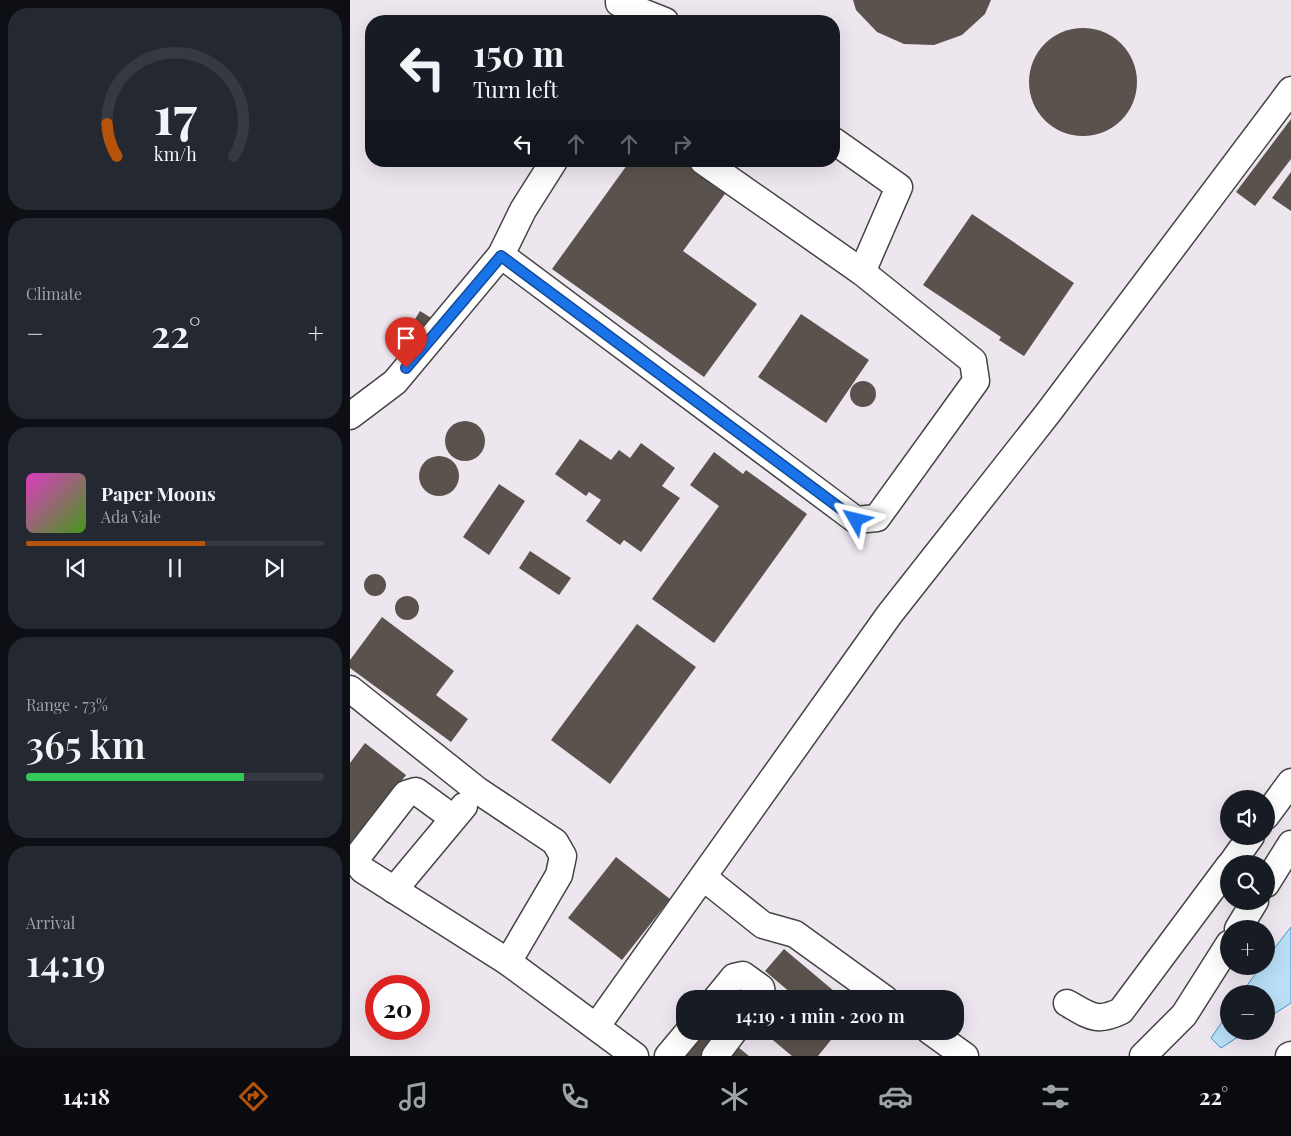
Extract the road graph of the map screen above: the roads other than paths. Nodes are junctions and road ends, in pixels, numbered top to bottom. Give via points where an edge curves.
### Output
1 (617, 8) edge
2 (643, 15) edge
3 (1291, 90) edge
4 (840, 145) edge
5 (550, 167) edge
6 (712, 167) edge
7 (501, 256) junction
8 (862, 272) junction
9 (350, 416) edge
10 (350, 689) edge
11 (1291, 782) edge
12 (476, 790) junction
13 (1275, 804) edge
14 (453, 818) junction
15 (1291, 844) edge
16 (1275, 870) edge
17 (703, 877) junction
18 (1220, 879) edge
19 (394, 890) junction
20 (1220, 958) edge
21 (508, 962) junction
22 (723, 990) edge
23 (761, 990) edge
24 (873, 990) edge
25 (1067, 1003) dead end
26 (596, 1027) junction
27 (681, 1040) edge
28 (727, 1040) edge
29 (942, 1040) edge
30 (635, 1056) edge
31 (668, 1056) edge
32 (715, 1056) edge
33 (964, 1056) edge
34 (1144, 1056) edge

1 - 2 lane
3 - 17 lane via 1048,413 888,615
4 - 8 lane via 899,186
5 - 7 lane via 523,210
6 - 8 lane
7 - 8 lane via 856,520 876,518 976,382 973,360
7 - 9 lane via 395,382
10 - 12 lane
11 - 13 lane
12 - 14 lane
12 - 21 lane via 555,842 563,856 559,875
14 - 19 lane
14 - 19 lane via 416,791 406,794 358,856 363,870
15 - 16 lane
17 - 24 lane via 763,925 795,934
17 - 26 lane
18 - 25 lane via 1121,1011 1107,1018 1094,1018
19 - 21 lane
20 - 34 lane via 1184,1016
21 - 26 lane
22 - 23 lane via 734,976 743,975
26 - 30 lane
27 - 31 lane
28 - 32 lane
29 - 33 lane

